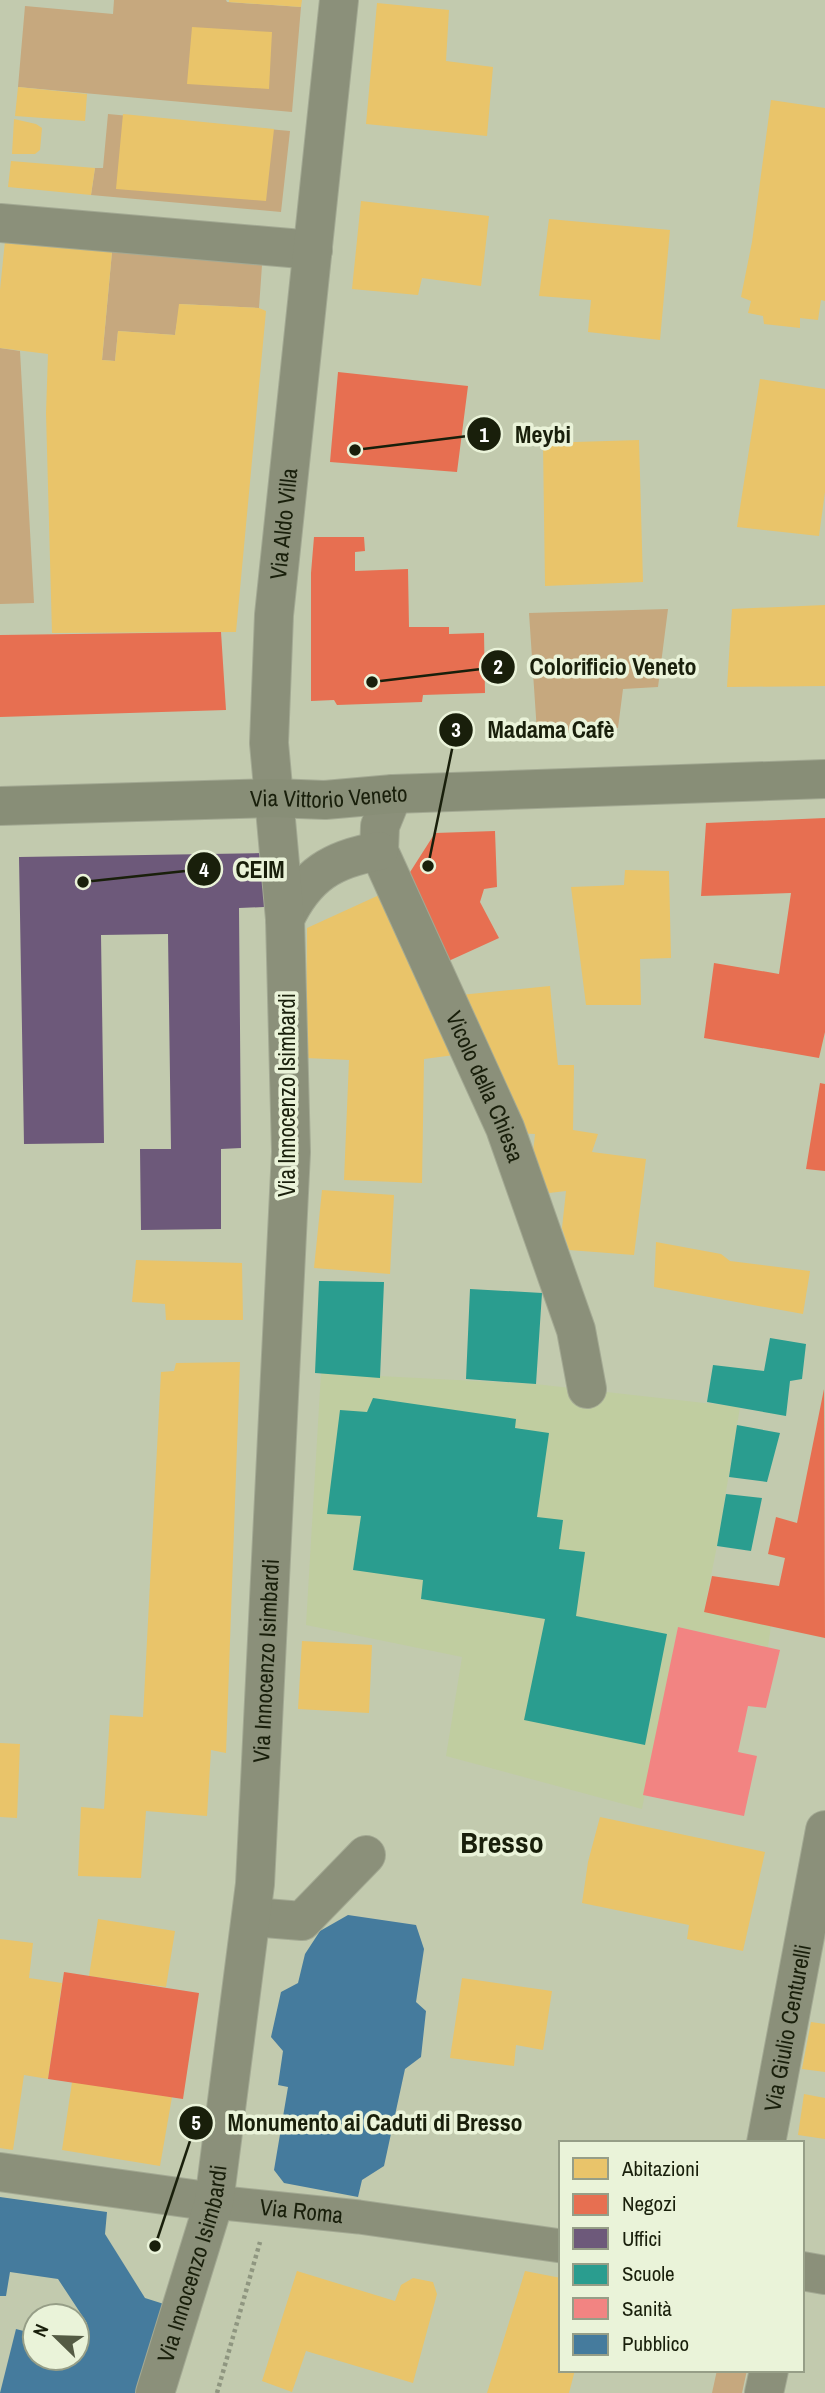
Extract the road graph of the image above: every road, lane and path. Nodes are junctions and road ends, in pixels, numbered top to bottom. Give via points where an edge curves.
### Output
1 (339, 0) edge
2 (0, 223) edge
3 (313, 250) junction
4 (825, 779) edge
5 (393, 794) junction
6 (274, 798) junction
7 (0, 806) edge
8 (379, 852) junction
9 (285, 919) junction
10 (587, 1390) dead end
11 (825, 1830) edge
12 (366, 1855) dead end
13 (252, 1917) junction
14 (766, 2141) edge
15 (0, 2172) edge
16 (214, 2202) junction
17 (270, 2208) junction
18 (559, 2246) edge
19 (804, 2271) edge
20 (825, 2276) edge
21 (769, 2372) edge
22 (155, 2393) edge
23 (217, 2393) edge
24 (764, 2393) edge

1 - 3 street, Via Aldo Villa
2 - 3 street
3 - 6 street, Via Aldo Villa via 274,615 269,743
4 - 5 main road, Via Vittorio Veneto
5 - 6 main road, Via Vittorio Veneto via 325,800
5 - 8 street via 380,826
6 - 7 main road, Via Vittorio Veneto
6 - 9 street, Via Innocenzo Isimbardi
8 - 9 street via 331,865 311,879 295,897
8 - 10 street, Vicolo della Chiesa via 506,1128 576,1330
9 - 13 street, Via Innocenzo Isimbardi via 290,1152
11 - 14 street, Via Giulio Centurelli
12 - 13 street via 302,1921
13 - 16 street, Via Innocenzo Isimbardi
15 - 16 street, Via Roma
16 - 17 street, Via Roma
16 - 22 street, Via Innocenzo Isimbardi
17 - 18 street, Via Roma
17 - 23 path
19 - 20 street
21 - 24 street

